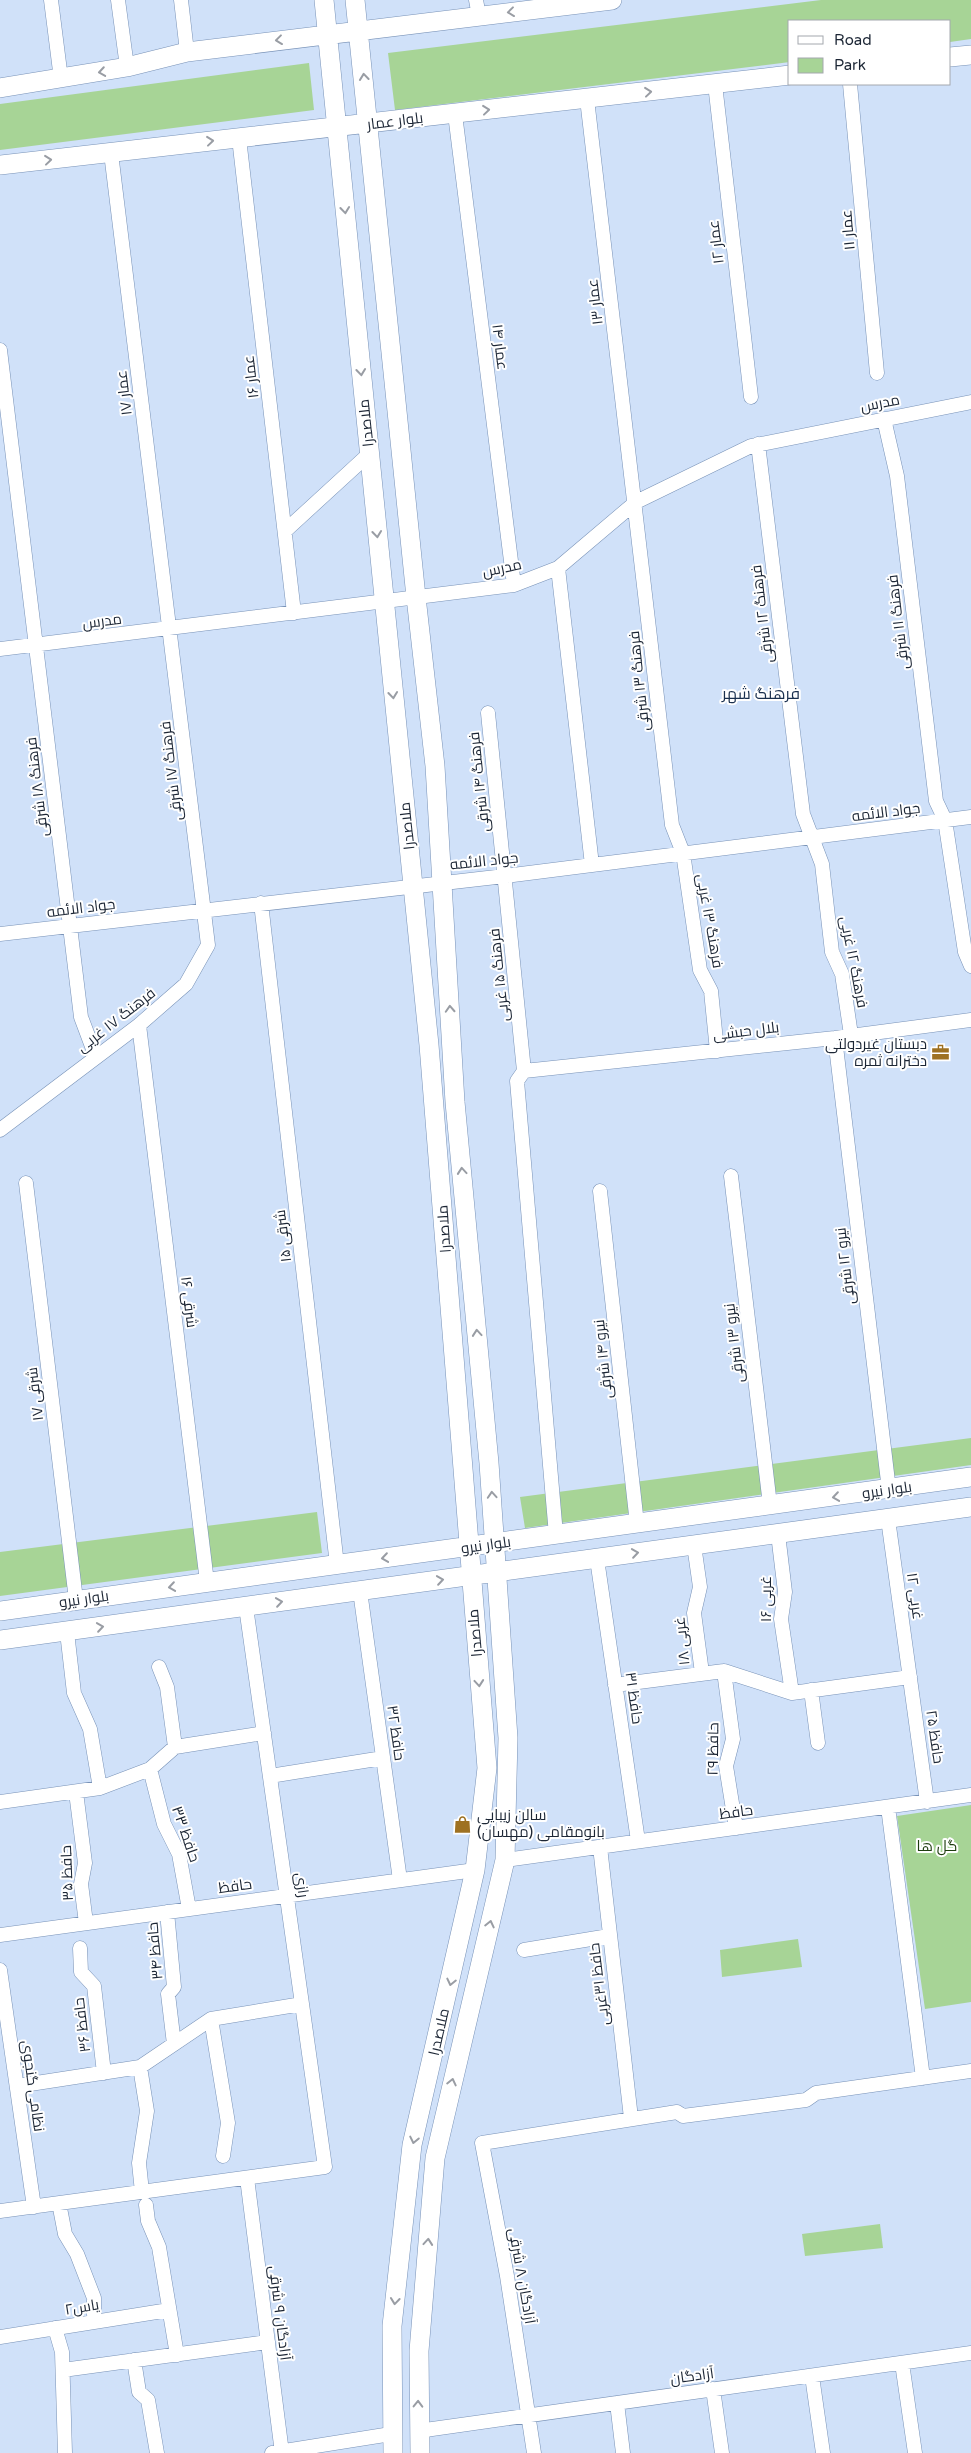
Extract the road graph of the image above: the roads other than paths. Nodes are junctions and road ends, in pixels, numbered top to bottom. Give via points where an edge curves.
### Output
1 (51, 0) edge
2 (118, 0) edge
3 (181, 0) edge
4 (324, 0) edge
5 (355, 0) edge
6 (612, 0) edge
7 (546, 4) edge
8 (478, 8) edge
9 (359, 30) junction
10 (327, 34) junction
11 (187, 52) junction
12 (971, 55) edge
13 (951, 57) edge
14 (127, 67) junction
15 (788, 76) edge
16 (60, 79) junction
17 (714, 84) junction
18 (850, 85) edge
19 (0, 88) edge
20 (586, 99) junction
21 (455, 114) junction
22 (368, 124) junction
23 (337, 127) junction
24 (239, 138) junction
25 (111, 153) junction
26 (0, 165) edge
27 (373, 175) junction
28 (342, 178) junction
29 (0, 350) edge
30 (877, 373) dead end
31 (751, 397) dead end
32 (971, 402) edge
33 (884, 419) junction
34 (758, 444) junction
35 (369, 454) junction
36 (636, 502) junction
37 (285, 531) junction
38 (558, 568) junction
39 (514, 585) junction
40 (416, 598) junction
41 (383, 602) junction
42 (294, 613) junction
43 (170, 629) junction
44 (36, 645) junction
45 (0, 649) edge
46 (488, 713) dead end
47 (971, 817) edge
48 (945, 820) junction
49 (813, 837) junction
50 (683, 853) junction
51 (592, 865) junction
52 (505, 876) junction
53 (442, 882) junction
54 (413, 886) junction
55 (261, 903) junction
56 (204, 910) junction
57 (70, 926) junction
58 (0, 934) edge
59 (971, 966) edge
60 (971, 1020) edge
61 (138, 1025) junction
62 (851, 1035) junction
63 (835, 1038) junction
64 (718, 1051) junction
65 (96, 1057) junction
66 (524, 1072) junction
67 (0, 1130) edge
68 (731, 1176) dead end
69 (26, 1184) dead end
70 (600, 1191) dead end
71 (971, 1478) edge
72 (889, 1490) junction
73 (770, 1505) junction
74 (971, 1507) edge
75 (888, 1519) junction
76 (637, 1524) junction
77 (778, 1534) junction
78 (556, 1535) junction
79 (495, 1543) junction
80 (694, 1545) junction
81 (468, 1547) junction
82 (597, 1559) junction
83 (337, 1565) junction
84 (497, 1572) junction
85 (471, 1576) junction
86 (207, 1582) junction
87 (360, 1591) junction
88 (76, 1600) junction
89 (246, 1607) junction
90 (0, 1611) edge
91 (67, 1632) junction
92 (0, 1640) edge
93 (159, 1667) dead end
94 (724, 1671) junction
95 (702, 1673) junction
96 (910, 1677) junction
97 (615, 1685) junction
98 (811, 1690) junction
99 (792, 1693) junction
100 (264, 1733) junction
101 (818, 1743) dead end
102 (175, 1747) junction
103 (383, 1758) junction
104 (150, 1769) junction
105 (270, 1776) junction
106 (100, 1788) junction
107 (76, 1792) junction
108 (971, 1796) edge
109 (0, 1802) edge
110 (927, 1802) junction
111 (888, 1807) junction
112 (736, 1828) junction
113 (638, 1841) junction
114 (600, 1847) junction
115 (504, 1860) junction
116 (476, 1870) junction
117 (400, 1880) junction
118 (287, 1895) junction
119 (189, 1909) junction
120 (167, 1912) junction
121 (86, 1923) junction
122 (0, 1935) edge
123 (609, 1936) junction
124 (80, 1948) dead end
125 (524, 1950) dead end
126 (0, 1970) edge
127 (302, 2004) junction
128 (211, 2019) junction
129 (174, 2044) junction
130 (140, 2068) junction
131 (971, 2071) edge
132 (104, 2073) junction
133 (923, 2078) junction
134 (17, 2086) junction
135 (631, 2118) junction
136 (223, 2156) dead end
137 (247, 2178) junction
138 (144, 2198) junction
139 (60, 2203) junction
140 (34, 2207) junction
141 (0, 2211) edge
142 (169, 2310) junction
143 (94, 2315) dead end
144 (55, 2328) junction
145 (0, 2337) edge
146 (268, 2342) junction
147 (971, 2353) edge
148 (177, 2355) junction
149 (134, 2360) junction
150 (902, 2363) junction
151 (63, 2370) junction
152 (812, 2376) junction
153 (713, 2389) junction
154 (617, 2403) junction
155 (529, 2415) junction
156 (418, 2430) junction
157 (392, 2444) edge
158 (278, 2452) edge
159 (65, 2453) edge
160 (157, 2453) edge
161 (420, 2453) edge
162 (534, 2453) edge
163 (623, 2453) edge
164 (722, 2453) edge
165 (823, 2453) edge
166 (915, 2453) edge

1 - 16 street
2 - 14 street
3 - 11 street
4 - 10 main road, ملاصدرا
5 - 9 main road, ملاصدرا
6 - 7 main road
7 -> 8 main road
8 - 9 main road
9 - 10 main road
22 -> 9 main road, ملاصدرا
10 -> 11 main road
10 - 23 main road, ملاصدرا
11 - 14 main road
12 - 13 main road
14 -> 16 main road
15 - 17 main road, بلوار عمار
16 - 19 main road
20 -> 17 main road, بلوار عمار
17 - 31 street, عمار ۱۲
18 - 30 street, عمار ۱۱
21 -> 20 main road, بلوار عمار
20 - 36 street, عمار ۱۳
21 - 22 main road, بلوار عمار
21 - 39 street, عمار ۱۴
22 - 23 main road, بلوار عمار
22 - 27 main road, ملاصدرا
23 - 24 main road, بلوار عمار
23 - 28 main road, ملاصدرا
25 -> 24 main road, بلوار عمار
24 - 37 street, عمار ۱۶
26 -> 25 main road, بلوار عمار
25 - 43 street, عمار ۱۷
27 - 28 main road via 356,171
27 - 40 main road, ملاصدرا
28 -> 35 main road, ملاصدرا
29 - 44 street, فرهنگ ۱۸ شرقی
32 - 33 street, مدرس
33 - 34 street, مدرس
33 - 48 street, فرهنگ ۱۱ شرقی via 897,476 936,801
34 - 36 street, مدرس
34 - 49 street, فرهنگ ۱۲ شرقی via 803,814
35 - 37 street
35 -> 41 main road, ملاصدرا
36 - 38 street, مدرس
36 - 50 street, فرهنگ ۱۳ شرقی via 672,824
37 - 42 street, عمار ۱۶
38 - 39 street, مدرس
38 - 51 street
39 - 40 street, مدرس
40 - 41 street, مدرس
40 - 53 main road, ملاصدرا via 435,766
41 - 42 street, مدرس
41 -> 54 main road, ملاصدرا
42 - 43 street, مدرس
43 - 44 street, مدرس
43 - 56 street, فرهنگ ۱۷ شرقی
44 - 45 street, مدرس
44 - 57 street, فرهنگ ۱۸ شرقی
46 - 52 street, فرهنگ ۱۴ شرقی
47 - 48 street, جواد الائمه
48 - 49 street, جواد الائمه
48 - 59 street, فرهنگ ۱۱ شرقی via 965,952
49 - 50 street, جواد الائمه
49 - 62 street, فرهنگ ۱۲ غربی via 822,864 832,952 842,974
50 - 51 street, جواد الائمه
50 - 64 street, فرهنگ ۱۳ غربی via 700,970 711,991
51 - 52 street, جواد الائمه
52 - 53 street, جواد الائمه
52 - 66 street, فرهنگ ۱۵ غربی
53 - 54 street, جواد الائمه
79 -> 53 main road, ملاصدرا via 456,1102
54 - 55 street, جواد الائمه
54 - 81 main road, ملاصدرا via 430,1045
55 - 56 street, جواد الائمه
55 - 83 street, ۱۵ شرقی
56 - 57 street, جواد الائمه
56 - 61 street, فرهنگ ۱۷ غربی via 208,945 186,984
57 - 58 street, جواد الائمه
57 - 65 street, فرهنگ ۱۸ شرقی via 81,1017
60 - 62 street, بلال حبشی
61 - 65 street, فرهنگ ۱۷ غربی
61 - 86 street, ۱۶ شرقی
62 - 63 street, بلال حبشی
63 - 64 street, بلال حبشی
63 - 72 street, نیرو ۱۲ شرقی
64 - 66 street, بلال حبشی
65 - 67 street, فرهنگ ۱۷ غربی
66 - 78 street, فرهنگ ۱۵ غربی via 518,1081
68 - 73 street, نیرو ۱۳ شرقی
69 - 88 street, ۱۷ شرقی
70 - 76 street, نیرو ۱۴ شرقی
71 - 72 main road, بلوار نیرو
72 -> 73 main road, بلوار نیرو
73 - 76 main road, بلوار نیرو
74 - 75 main road, بلوار نیرو
75 - 77 main road, بلوار نیرو
75 - 96 street, ۱۲ غربی
76 - 78 main road, بلوار نیرو
77 - 80 main road, بلوار نیرو
77 - 99 street, ۱۶ غربی via 785,1592 781,1618
78 - 79 main road, بلوار نیرو
79 - 81 main road, بلوار نیرو
79 - 84 main road, ملاصدرا
82 -> 80 main road, بلوار نیرو
80 - 95 street, ۱۸ غربی via 700,1587 694,1613
81 -> 83 main road, بلوار نیرو
81 - 85 main road, ملاصدرا
82 - 84 main road, بلوار نیرو
82 - 97 street, حافظ ۳۱
83 - 86 main road, بلوار نیرو
84 - 85 main road, بلوار نیرو
84 - 115 main road, ملاصدرا via 508,1738
87 -> 85 main road, بلوار نیرو
85 -> 116 main road, ملاصدرا via 486,1768
86 -> 88 main road, بلوار نیرو
89 -> 87 main road, بلوار نیرو
87 - 103 street, حافظ ۳۲
88 - 90 main road, بلوار نیرو
91 -> 89 main road, بلوار نیرو
89 - 100 street, رازی
91 - 92 main road, بلوار نیرو
91 - 106 street via 74,1693 90,1729
93 - 102 street via 167,1687
94 - 95 street
94 - 99 street
94 - 112 street, حافظ ۲۹ via 733,1739 726,1766
95 - 97 street
96 - 98 street
96 - 110 street, حافظ ۲۵
97 - 113 street, حافظ ۳۱
98 - 99 street
98 - 101 street
100 - 102 street
100 - 105 street, رازی
102 - 104 street
103 - 105 street
103 - 117 street, حافظ ۳۲
104 - 106 street
104 - 119 street, حافظ ۳۳ via 164,1824 179,1854
105 - 118 street, رازی
106 - 107 street
107 - 109 street
107 - 121 street, حافظ ۳۵ via 85,1863 81,1884
108 - 110 street, حافظ
110 - 111 street, حافظ
111 - 112 street, حافظ
111 - 133 street
112 - 113 street, حافظ
113 - 114 street, حافظ
114 - 115 street, حافظ
114 - 123 street, حافظ ۳۱غربی
156 -> 115 main road, ملاصدرا via 419,2351 435,2158
116 - 117 street, حافظ
116 -> 157 main road, ملاصدرا via 412,2145 392,2326
117 - 118 street, حافظ
118 - 119 street, حافظ
118 - 127 street, رازی
119 - 120 street, حافظ
120 - 121 street, حافظ
120 - 129 street, حافظ ۳۴ via 174,1987 168,1994
121 - 122 street, حافظ
123 - 125 street
123 - 135 street, حافظ ۳۱غربی
124 - 132 street, حافظ ۳۶ via 82,1972 94,1986
126 - 134 street, نظامی گنجوی
127 - 128 street
127 - 137 street, رازی via 325,2167
128 - 129 street
128 - 136 street via 228,2123
129 - 130 street
130 - 132 street
130 - 138 street via 147,2111 139,2163
131 - 133 street
132 - 134 street
133 - 135 street via 816,2093 806,2100 683,2116 677,2112
134 - 140 street, نظامی گنجوی
135 - 155 street, آزادگان ۸ شرقی via 482,2143
137 - 138 street
137 - 146 street, آزادگان ۹ شرقی
138 - 139 street
138 - 142 street via 148,2221 159,2247
139 - 140 street
139 - 143 street via 65,2234 77,2254 94,2298
140 - 141 street
142 - 144 street, یاس۲
142 - 148 street
144 - 145 street, یاس۲
144 - 151 street
146 - 148 street
146 - 158 street, آزادگان ۹ شرقی
147 - 150 street, آزادگان
148 - 149 street
149 - 151 street
149 - 160 street via 139,2392 148,2400
150 - 152 street, آزادگان
150 - 166 street
151 - 159 street
152 - 153 street, آزادگان
152 - 165 street
153 - 154 street, آزادگان
153 - 164 street
154 - 155 street, آزادگان
154 - 163 street
155 - 156 street, آزادگان
155 - 162 street, آزادگان ۸ شرقی
156 - 161 main road, ملاصدرا
157 - 158 street

